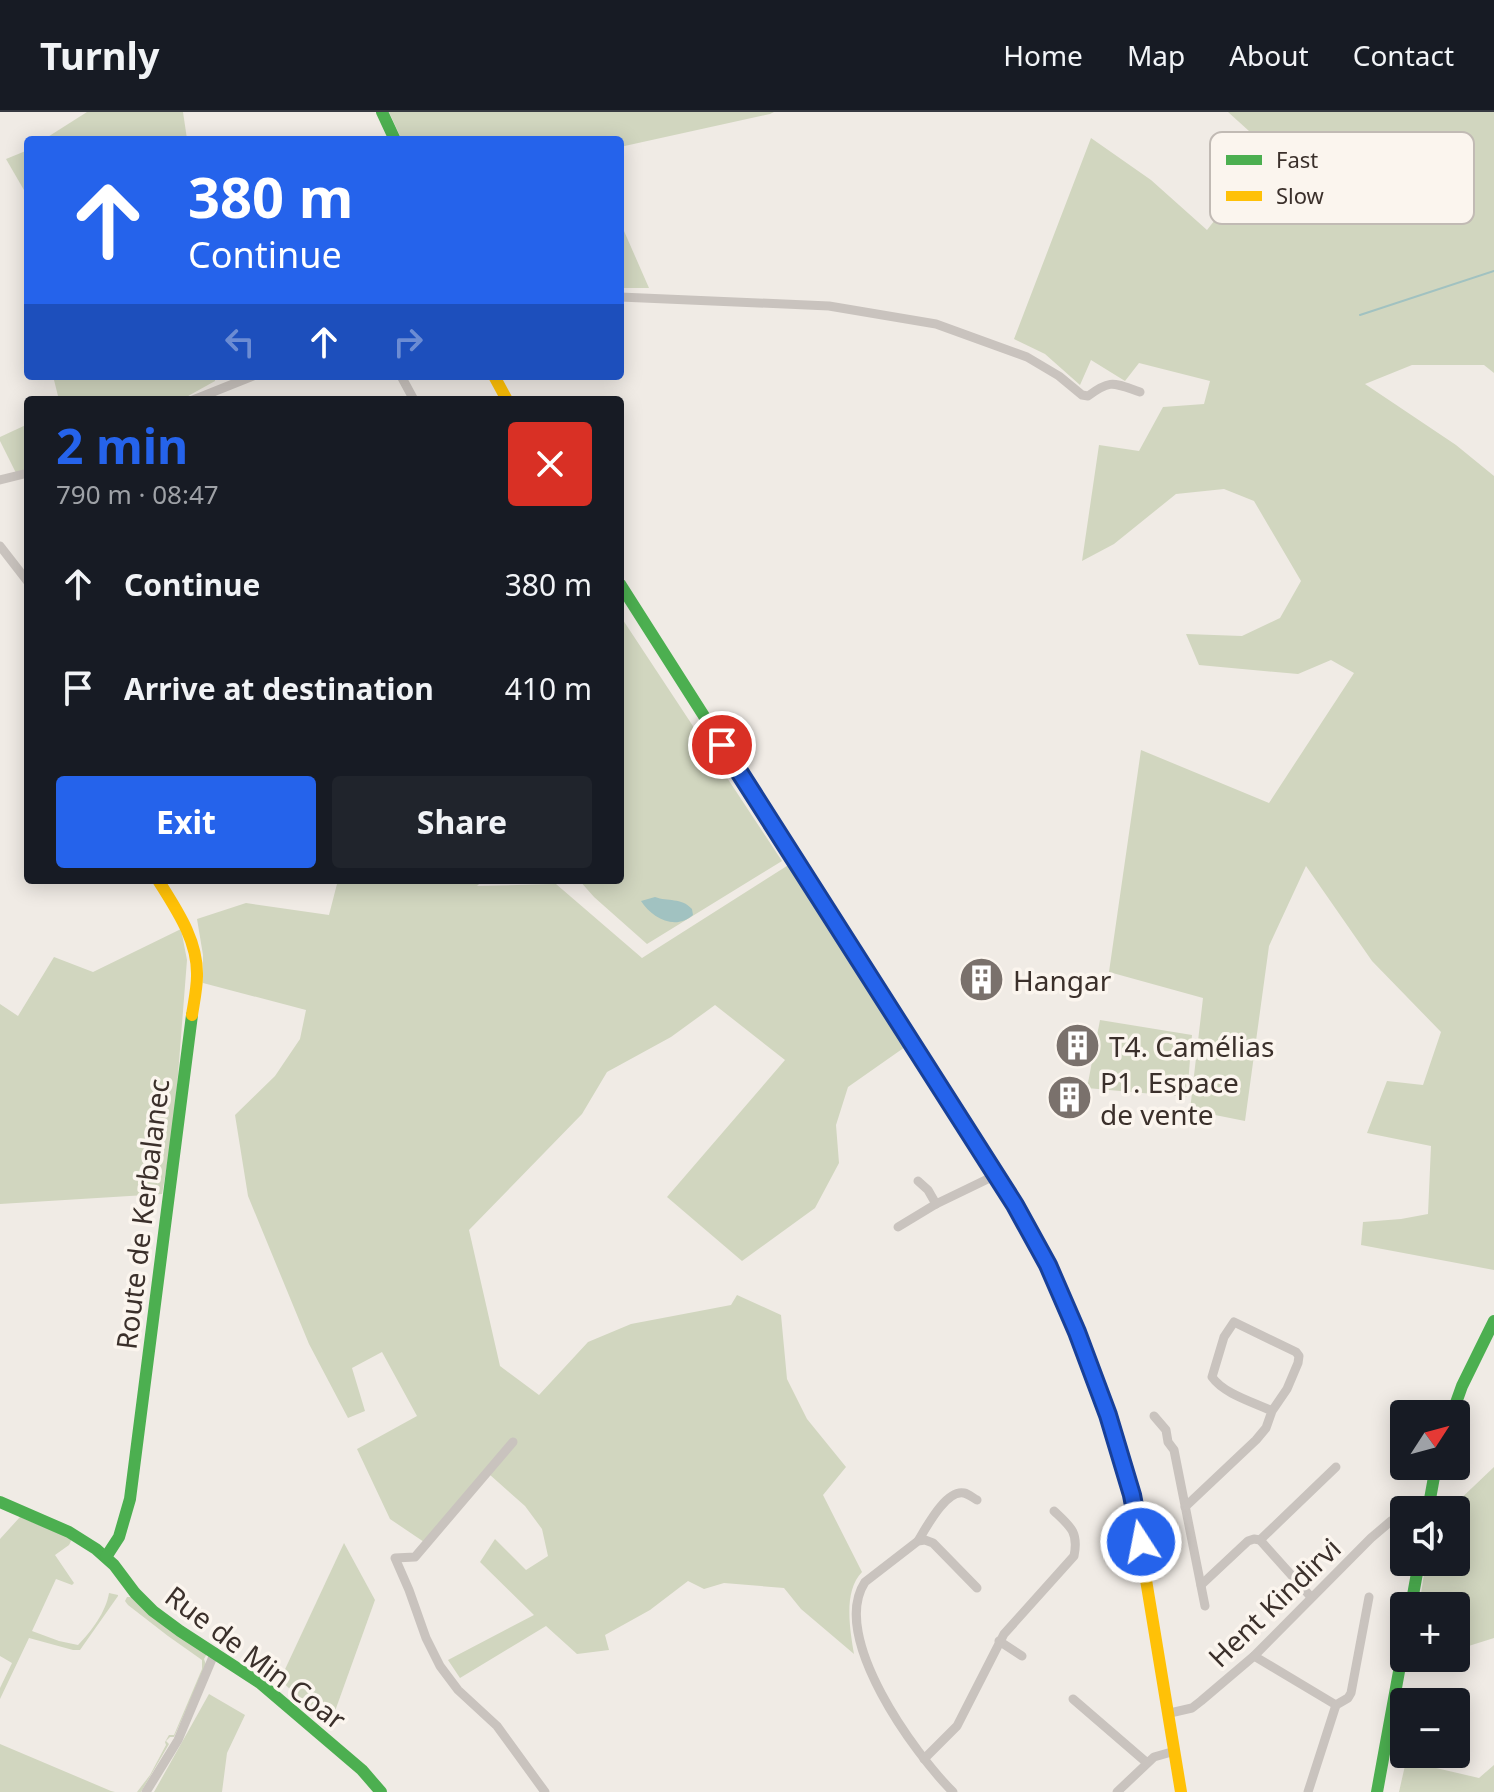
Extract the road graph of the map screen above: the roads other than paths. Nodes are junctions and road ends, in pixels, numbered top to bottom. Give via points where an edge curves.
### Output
1 (382, 112) edge
2 (393, 136) edge
3 (624, 297) edge
4 (243, 380) edge
5 (1140, 392) dead end
6 (203, 396) edge
7 (24, 474) edge
8 (0, 480) edge
9 (0, 546) edge
10 (24, 577) edge
11 (624, 590) edge
12 (160, 884) edge
13 (996, 1175) junction
14 (918, 1181) dead end
15 (936, 1204) junction
16 (898, 1227) dead end
17 (1494, 1321) edge
18 (1457, 1400) edge
19 (1272, 1411) junction
20 (1154, 1416) dead end
21 (513, 1442) dead end
22 (1336, 1467) dead end
23 (977, 1500) dead end
24 (0, 1502) edge
25 (1185, 1507) junction
26 (1054, 1511) dead end
27 (1390, 1522) edge
28 (1260, 1540) junction
29 (918, 1541) junction
30 (106, 1557) junction
31 (1201, 1585) junction
32 (977, 1588) dead end
33 (1311, 1597) junction
34 (1369, 1597) dead end
35 (1205, 1606) dead end
36 (999, 1641) junction
37 (215, 1652) junction
38 (1022, 1656) dead end
39 (1254, 1656) junction
40 (1399, 1672) edge
41 (1073, 1699) dead end
42 (1336, 1705) junction
43 (1170, 1713) junction
44 (1175, 1751) junction
45 (924, 1759) junction
46 (1146, 1762) junction
47 (146, 1792) edge
48 (381, 1792) edge
49 (545, 1792) edge
50 (953, 1792) edge
51 (1117, 1792) edge
52 (1181, 1792) edge
53 (1308, 1792) edge
54 (1377, 1792) edge

1 - 2 main road
3 - 5 street via 829,306 936,324 1027,357 1082,395 1110,384
4 - 6 street
7 - 8 street
9 - 10 street
11 - 13 main road
12 - 30 main road, Route de Kerbalanec via 189,934 197,975 130,1499 121,1536
13 - 15 street
13 - 43 main road via 1048,1265 1108,1415 1132,1495
14 - 15 street
15 - 16 street
17 - 18 main road
19 - 19 street via 1299,1356 1234,1322 1212,1377
19 - 25 street via 1256,1440
20 - 25 street via 1174,1450
21 - 49 street via 415,1557 395,1558 440,1666 497,1726
22 - 28 street
23 - 29 street via 965,1493 950,1498
24 - 30 main road, Rue de Min Coar via 74,1535
25 - 31 street
26 - 36 street via 1074,1531 1074,1556
27 - 33 street, Hent Kindirvi
28 - 31 street via 1248,1541
28 - 33 street
29 - 32 street via 933,1543
29 - 45 street via 865,1582 856,1617 873,1679
30 - 37 main road, Rue de Min Coar via 153,1611
31 - 35 street
33 - 39 street, Hent Kindirvi
34 - 42 street via 1351,1693
36 - 38 street
36 - 45 street via 957,1726
37 - 47 street via 178,1740
37 - 48 main road, Rue de Min Coar via 260,1683
39 - 42 street
39 - 43 street, Hent Kindirvi via 1192,1708
40 - 54 main road
41 - 46 street
42 - 53 street
43 - 44 main road
44 - 46 street
44 - 52 main road
45 - 50 street
46 - 51 street

